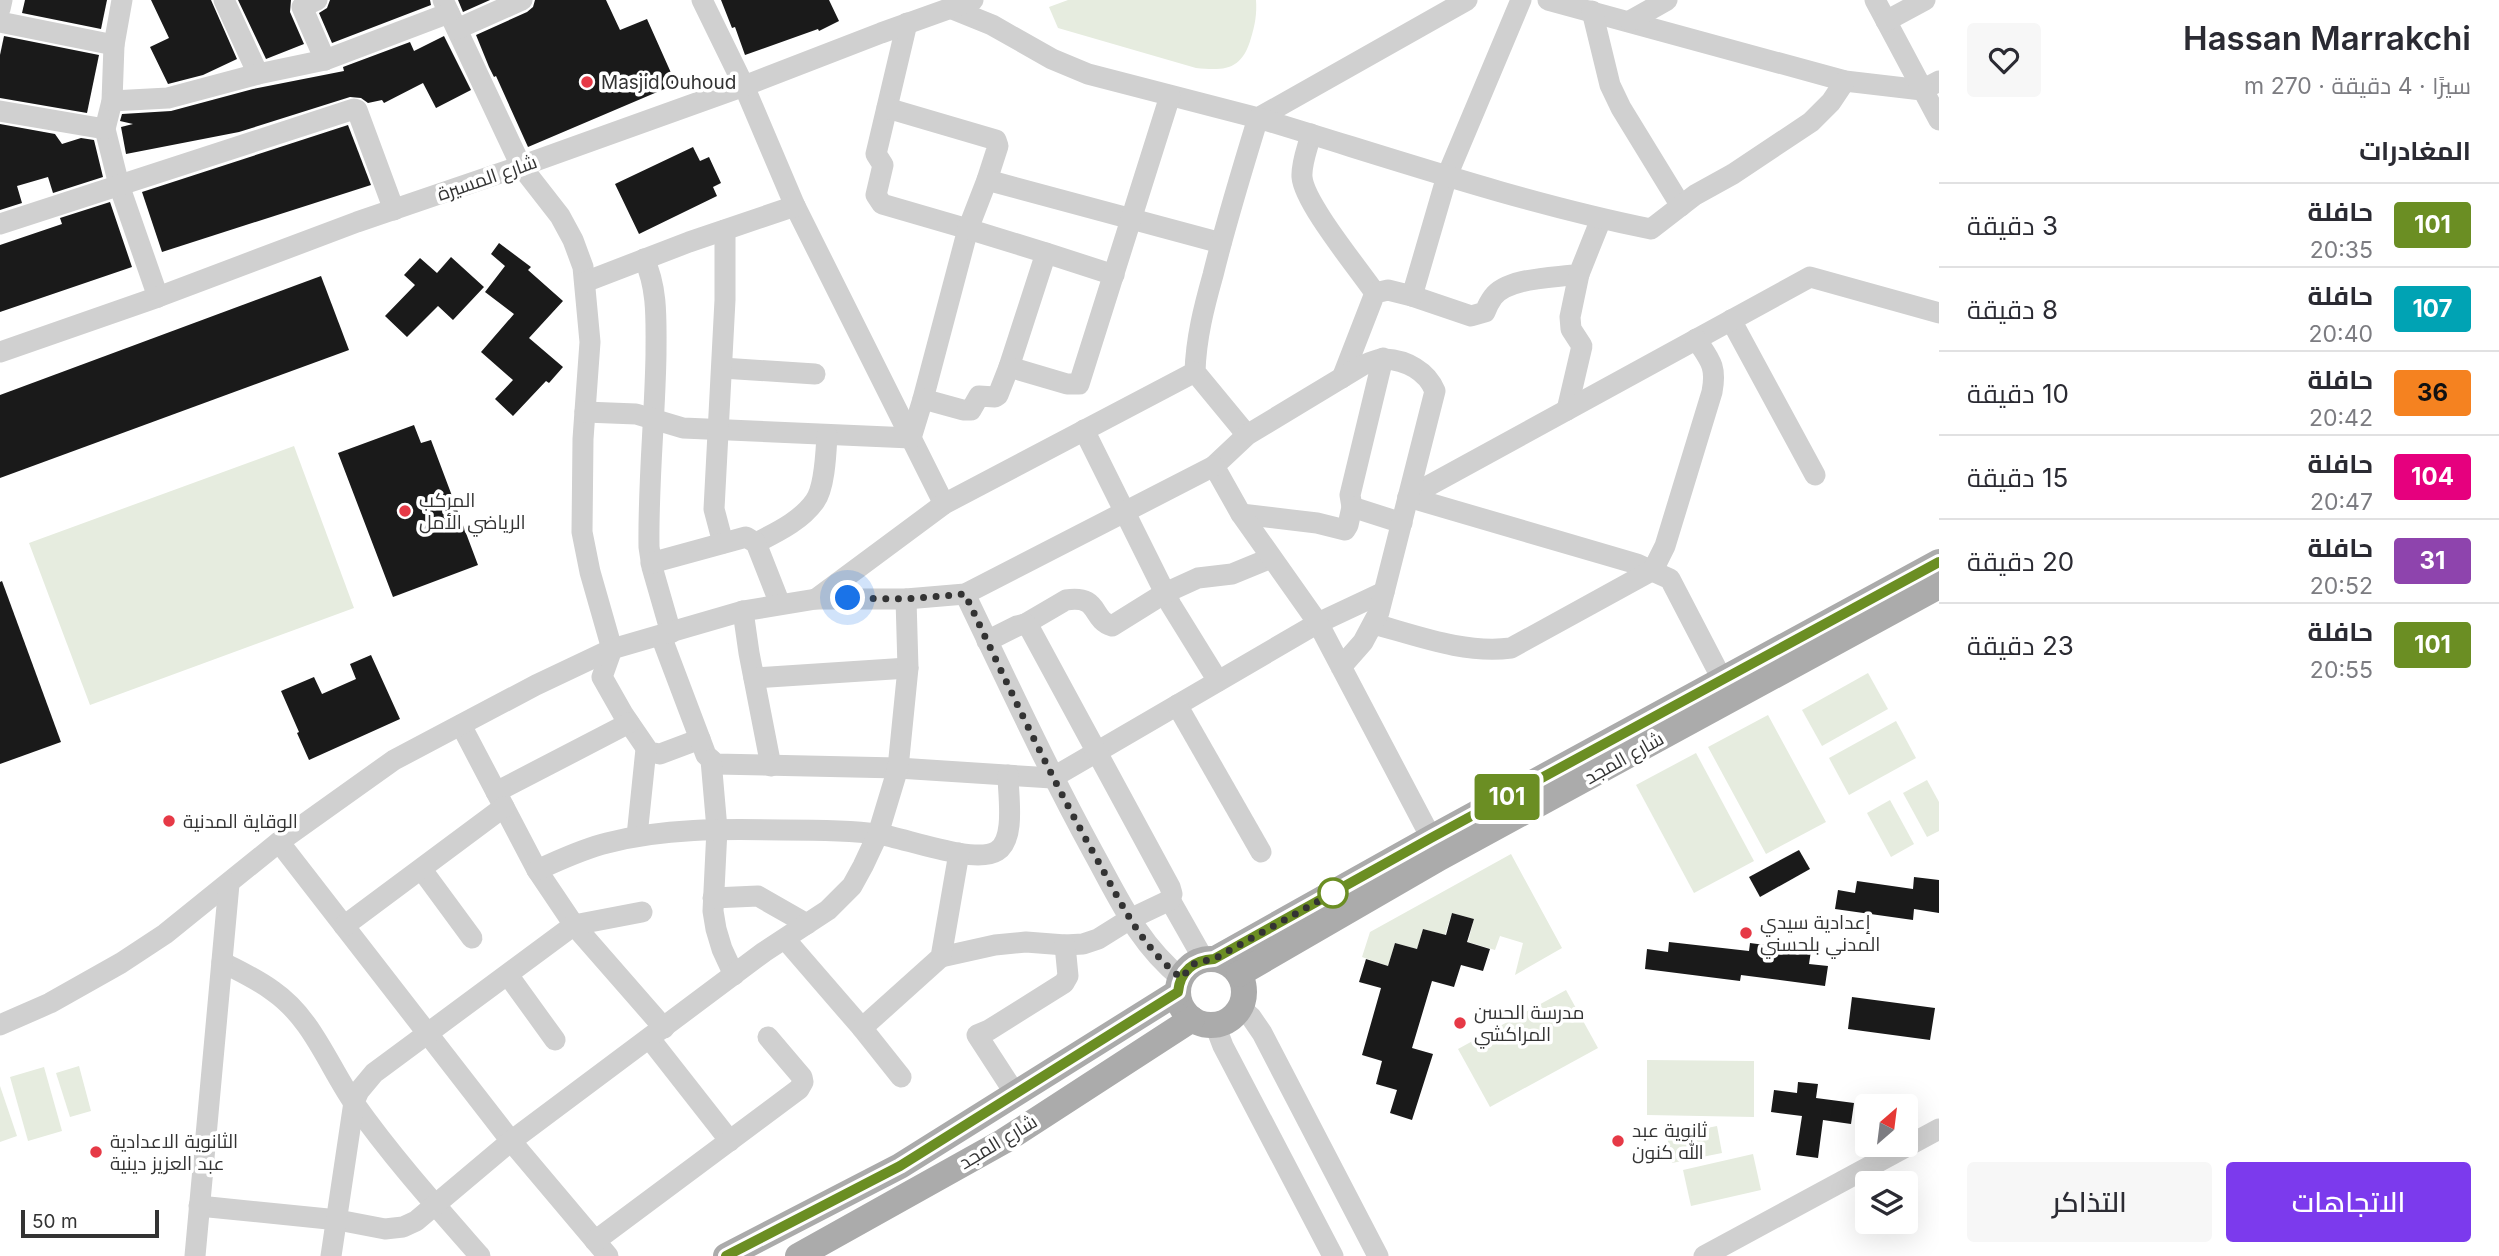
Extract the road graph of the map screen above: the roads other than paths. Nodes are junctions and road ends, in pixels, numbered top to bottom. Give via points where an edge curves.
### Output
1 (2, 0) edge
2 (122, 0) edge
3 (224, 0) edge
4 (317, 0) edge
5 (522, 0) edge
6 (702, 0) edge
7 (973, 0) edge
8 (1467, 0) edge
9 (1521, 0) edge
10 (1548, 0) edge
11 (1667, 0) edge
12 (1875, 0) edge
13 (1925, 0) edge
14 (950, 8) junction
15 (0, 9) edge
16 (1592, 11) junction
17 (449, 14) edge
18 (1630, 21) junction
19 (1886, 21) junction
20 (0, 22) edge
21 (908, 23) junction
22 (114, 44) junction
23 (325, 60) junction
24 (258, 74) junction
25 (1845, 81) junction
26 (1931, 85) edge
27 (744, 86) junction
28 (1170, 96) junction
29 (112, 100) junction
30 (887, 108) junction
31 (0, 111) edge
32 (1258, 118) junction
33 (1939, 120) edge
34 (105, 129) junction
35 (1311, 134) junction
36 (522, 166) junction
37 (1447, 176) junction
38 (987, 180) junction
39 (120, 185) junction
40 (795, 206) junction
41 (1681, 206) junction
42 (394, 210) junction
43 (1601, 219) junction
44 (1131, 220) junction
45 (0, 224) edge
46 (968, 229) junction
47 (725, 230) junction
48 (1221, 243) junction
49 (1046, 253) junction
50 (644, 259) junction
51 (1579, 274) junction
52 (1114, 275) junction
53 (586, 282) junction
54 (1375, 293) junction
55 (1412, 296) junction
56 (158, 297) junction
57 (1939, 313) edge
58 (1731, 320) junction
59 (1696, 339) junction
60 (0, 352) edge
61 (1383, 358) junction
62 (1009, 367) junction
63 (722, 368) junction
64 (1195, 372) junction
65 (815, 374) dead end
66 (1342, 379) junction
67 (923, 399) junction
68 (1567, 410) junction
69 (586, 412) junction
70 (654, 420) junction
71 (719, 430) junction
72 (1084, 430) junction
73 (827, 435) junction
74 (1247, 435) junction
75 (911, 438) junction
76 (1214, 466) junction
77 (1815, 475) dead end
78 (1408, 497) junction
79 (944, 504) junction
80 (1352, 507) junction
81 (1124, 512) junction
82 (1241, 514) junction
83 (1402, 523) junction
84 (723, 543) junction
85 (756, 543) junction
86 (1271, 558) junction
87 (1939, 562) edge
88 (651, 563) junction
89 (1653, 570) junction
90 (1939, 586) edge
91 (1384, 592) junction
92 (1165, 593) junction
93 (965, 594) junction
94 (817, 599) junction
95 (906, 599) junction
96 (780, 604) junction
97 (743, 611) junction
98 (1318, 623) junction
99 (1025, 624) junction
100 (1374, 624) junction
101 (666, 635) junction
102 (988, 641) junction
103 (612, 649) junction
104 (1341, 667) junction
105 (908, 668) junction
106 (754, 678) junction
107 (1722, 680) junction
108 (1219, 681) junction
109 (1177, 705) junction
110 (629, 723) junction
111 (461, 725) junction
112 (700, 738) junction
113 (646, 749) junction
114 (1097, 751) junction
115 (711, 760) junction
116 (771, 766) junction
117 (898, 768) junction
118 (1008, 775) junction
119 (1052, 778) junction
120 (500, 799) junction
121 (717, 830) junction
122 (878, 834) junction
123 (637, 836) junction
124 (279, 842) junction
125 (1436, 848) junction
126 (1261, 852) dead end
127 (959, 853) junction
128 (422, 870) junction
129 (537, 870) junction
130 (229, 884) junction
131 (713, 898) junction
132 (1170, 900) junction
133 (642, 912) dead end
134 (1130, 919) junction
135 (807, 924) junction
136 (574, 925) junction
137 (344, 926) junction
138 (472, 938) dead end
139 (785, 939) junction
140 (1065, 945) junction
141 (941, 957) junction
142 (1210, 959) junction
143 (222, 962) junction
144 (1239, 974) junction
145 (508, 975) junction
146 (734, 975) junction
147 (1180, 985) junction
148 (1240, 1007) junction
149 (1203, 1022) junction
150 (0, 1026) edge
151 (862, 1028) junction
152 (657, 1033) junction
153 (427, 1036) junction
154 (768, 1037) dead end
155 (555, 1040) dead end
156 (901, 1077) dead end
157 (1016, 1095) junction
158 (354, 1102) junction
159 (1939, 1129) edge
160 (730, 1141) junction
161 (510, 1142) junction
162 (436, 1205) junction
163 (199, 1206) junction
164 (338, 1220) junction
165 (601, 1249) edge
166 (195, 1256) edge
167 (331, 1256) edge
168 (480, 1256) edge
169 (726, 1256) edge
170 (798, 1256) edge
171 (1333, 1256) edge
172 (1378, 1256) edge
173 (1704, 1256) edge

1 - 15 street
2 - 22 street
3 - 24 street
4 - 23 street via 302,8
5 - 17 street
6 - 27 street
7 - 14 street, شارع المسيرة
8 - 32 street
9 - 37 street
10 - 16 street
11 - 18 street
12 - 19 street
13 - 19 street
14 - 21 street, شارع المسيرة
14 - 28 street via 1088,74
16 - 18 street
16 - 41 street via 1609,85
17 - 23 street
17 - 36 street
18 - 25 street
19 - 26 street
20 - 22 street
21 - 27 street, شارع المسيرة
21 - 30 street
22 - 29 street
23 - 24 street
24 - 29 street via 168,97
25 - 26 street
25 - 41 street via 1811,122
26 - 33 street
27 - 36 street, شارع المسيرة
27 - 40 street
28 - 32 street
28 - 44 street
29 - 34 street
30 - 38 street via 996,140
30 - 46 street via 876,154 883,165 876,195 882,204
31 - 34 street
32 - 35 street
32 - 48 street
34 - 39 street
35 - 37 street
35 - 54 street via 1303,186
36 - 42 street, شارع المسيرة
36 - 53 street via 560,216
37 - 43 street
37 - 55 street
38 - 44 street
38 - 46 street
39 - 42 street via 354,109
39 - 45 street
39 - 56 street
40 - 47 street
40 - 75 street
41 - 43 street via 1651,229
42 - 56 street, شارع المسيرة
43 - 51 street
44 - 48 street
44 - 52 street
46 - 49 street
46 - 67 street
47 - 50 street
47 - 63 street
48 - 64 street via 1201,320
49 - 52 street
49 - 62 street
50 - 53 street
50 - 70 street via 654,286
51 - 55 street via 1508,286 1494,295 1485,312 1471,316
51 - 68 street via 1570,317 1571,329 1582,346
52 - 62 street via 1079,384
53 - 69 street via 590,342
54 - 55 street via 1388,290
54 - 66 street
56 - 60 street, شارع المسيرة
57 - 58 street via 1810,277
58 - 59 street
58 - 77 street
59 - 68 street
59 - 89 street via 1713,365 1714,384 1665,546
61 - 66 street
61 - 78 street via 1422,372 1434,391
61 - 80 street via 1350,495
62 - 67 street via 998,395 979,396 971,410
63 - 65 street
63 - 71 street
64 - 72 street
64 - 74 street
66 - 74 street
67 - 75 street
68 - 78 street
69 - 70 street via 636,414
69 - 103 street via 582,532
70 - 71 street
70 - 88 street
71 - 73 street
71 - 84 street via 714,509
72 - 79 street
72 - 81 street
73 - 75 street
73 - 85 street via 816,499 790,524
74 - 76 street
75 - 79 street
76 - 81 street
76 - 82 street
78 - 83 street
78 - 89 street
79 - 94 street
80 - 82 street via 1345,530
80 - 83 street
81 - 92 street
81 - 93 street
82 - 86 street
83 - 91 street
84 - 85 street via 746,537
84 - 88 street
85 - 96 street
86 - 92 street via 1232,574 1198,578
86 - 98 street
87 - 107 main road, شارع المجد
88 - 101 street
89 - 100 street via 1511,648 1493,651 1454,645
89 - 107 street via 1670,579
90 - 125 main road, شارع المجد
91 - 98 street
91 - 100 street
92 - 99 street via 1112,626 1088,603 1073,600
92 - 108 street
93 - 95 street
93 - 102 street
94 - 95 street
94 - 96 street
95 - 105 street
96 - 97 street
97 - 101 street
97 - 106 street
98 - 104 street
98 - 108 street
99 - 102 street
99 - 114 street
100 - 104 street
101 - 103 street
101 - 112 street
102 - 119 street
103 - 110 street via 602,677
103 - 111 street
104 - 125 street
105 - 106 street
105 - 117 street
106 - 116 street
107 - 125 main road, شارع المجد
108 - 109 street
109 - 114 street
109 - 126 street
110 - 113 street
110 - 120 street
111 - 120 street
111 - 124 street via 394,760
112 - 113 street via 660,754
112 - 115 street
113 - 123 street
114 - 119 street
114 - 132 street via 1170,887
115 - 116 street via 722,766
115 - 121 street
116 - 117 street
117 - 118 street
117 - 122 street
118 - 119 street
118 - 127 street via 1009,834 1005,844 986,856
119 - 134 street
120 - 128 street
120 - 129 street
121 - 122 street
121 - 123 street
121 - 131 street
122 - 127 street
122 - 135 street via 841,900
123 - 129 street
124 - 130 street
124 - 137 street
125 - 142 main road, شارع المجد
125 - 144 main road, شارع المجد
127 - 141 street
128 - 137 street
128 - 138 street
129 - 136 street
130 - 143 street
130 - 150 street via 121,963
131 - 135 street via 758,896
131 - 146 street via 716,929
132 - 134 street
132 - 142 street
133 - 136 street
134 - 140 street via 1098,939
134 - 147 street
135 - 139 street
136 - 145 street
136 - 152 street
137 - 153 street
139 - 146 street
139 - 151 street
140 - 141 street via 995,945
140 - 157 street via 1068,976 1064,983 977,1035
141 - 151 street
142 - 144 main road
142 - 147 main road via 1187,969
143 - 158 street via 275,991 289,1005 316,1037
143 - 163 street
144 - 148 main road via 1244,996
145 - 153 street
145 - 155 street
146 - 152 street
147 - 149 main road via 1180,1002
147 - 157 main road, شارع المجد
148 - 149 main road via 1230,1019
148 - 172 street via 1262,1033
149 - 170 main road, شارع المجد
149 - 171 street via 1228,1056
151 - 156 street
152 - 160 street
152 - 161 street
153 - 158 street via 374,1073
153 - 161 street
154 - 160 street via 802,1077 802,1085
157 - 169 main road, شارع المجد via 900,1166
158 - 162 street
158 - 164 street
159 - 173 street
160 - 165 street
161 - 162 street
161 - 165 street
162 - 164 street via 416,1221 394,1229
162 - 168 street
163 - 164 street
163 - 166 street
164 - 167 street

